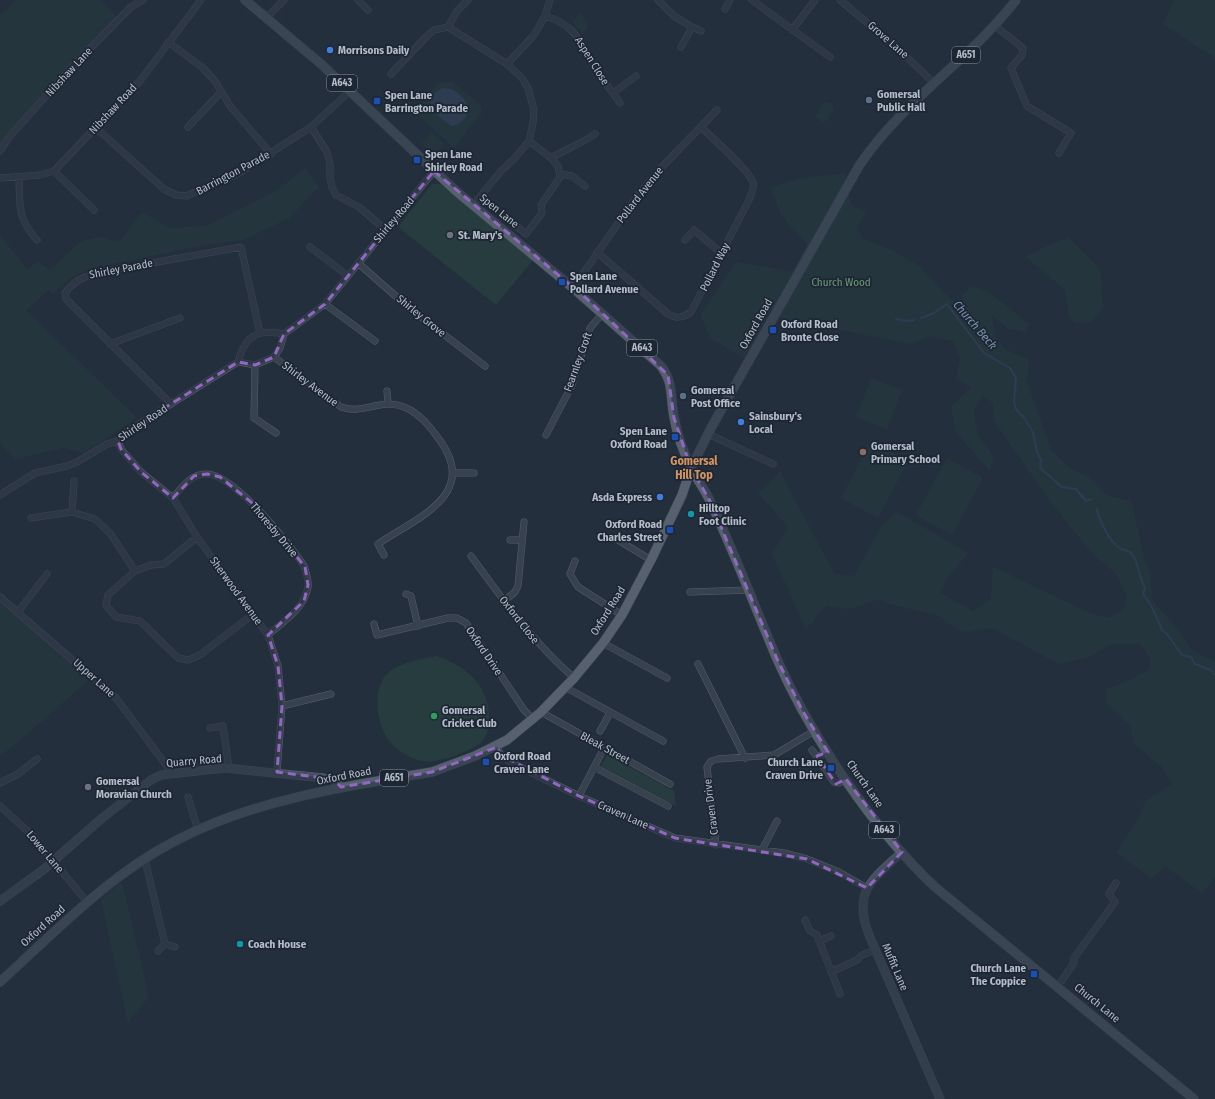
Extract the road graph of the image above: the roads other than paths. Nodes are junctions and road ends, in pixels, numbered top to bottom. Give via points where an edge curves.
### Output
1 (144, 0) edge
2 (201, 0) edge
3 (245, 0) edge
4 (284, 0) edge
5 (358, 0) edge
6 (468, 0) edge
7 (550, 0) edge
8 (658, 0) edge
9 (730, 0) edge
10 (752, 0) edge
11 (840, 0) edge
12 (1016, 0) edge
13 (812, 1) edge
14 (725, 9) dead end
15 (368, 10) dead end
16 (545, 16) junction
17 (267, 17) junction
18 (995, 26) junction
19 (448, 27) junction
20 (692, 27) junction
21 (792, 30) junction
22 (700, 31) dead end
23 (168, 42) junction
24 (681, 47) dead end
25 (830, 57) dead end
26 (507, 64) junction
27 (391, 74) dead end
28 (636, 76) dead end
29 (934, 83) junction
30 (350, 91) junction
31 (222, 92) junction
32 (613, 93) junction
33 (620, 102) dead end
34 (717, 110) dead end
35 (188, 127) dead end
36 (312, 127) junction
37 (701, 127) junction
38 (96, 128) junction
39 (595, 134) dead end
40 (529, 141) junction
41 (0, 151) edge
42 (1059, 153) dead end
43 (271, 154) junction
44 (552, 158) junction
45 (54, 171) junction
46 (434, 171) junction
47 (560, 174) junction
48 (0, 178) edge
49 (18, 178) junction
50 (585, 186) dead end
51 (473, 205) junction
52 (94, 210) dead end
53 (504, 216) dead end
54 (386, 230) junction
55 (38, 240) dead end
56 (685, 240) dead end
57 (310, 247) dead end
58 (597, 252) junction
59 (722, 253) junction
60 (358, 264) junction
61 (348, 276) junction
62 (573, 288) junction
63 (325, 304) junction
64 (603, 313) junction
65 (180, 318) dead end
66 (260, 333) junction
67 (284, 334) junction
68 (375, 341) dead end
69 (110, 344) junction
70 (274, 357) junction
71 (238, 362) junction
72 (255, 365) junction
73 (485, 366) dead end
74 (387, 391) dead end
75 (388, 403) junction
76 (171, 404) junction
77 (276, 433) dead end
78 (708, 434) junction
79 (546, 435) dead end
80 (118, 441) junction
81 (773, 464) dead end
82 (691, 468) junction
83 (454, 473) junction
84 (474, 473) dead end
85 (74, 481) dead end
86 (0, 495) edge
87 (173, 498) junction
88 (72, 512) junction
89 (31, 518) dead end
90 (524, 522) dead end
91 (197, 537) junction
92 (510, 540) dead end
93 (522, 540) junction
94 (618, 540) dead end
95 (384, 555) dead end
96 (471, 556) dead end
97 (651, 560) junction
98 (575, 561) dead end
99 (135, 571) junction
100 (47, 574) dead end
101 (750, 590) junction
102 (690, 592) dead end
103 (410, 594) dead end
104 (0, 597) edge
105 (504, 601) junction
106 (18, 612) junction
107 (252, 615) junction
108 (622, 615) junction
109 (374, 624) dead end
110 (418, 626) junction
111 (268, 635) junction
112 (603, 642) junction
113 (698, 664) dead end
114 (574, 678) junction
115 (667, 678) dead end
116 (565, 687) junction
117 (332, 694) dead end
118 (282, 706) junction
119 (541, 712) junction
120 (610, 713) junction
121 (533, 719) junction
122 (210, 728) dead end
123 (600, 731) dead end
124 (814, 731) junction
125 (663, 741) dead end
126 (497, 747) junction
127 (604, 748) junction
128 (812, 750) dead end
129 (828, 752) junction
130 (745, 758) junction
131 (37, 759) dead end
132 (819, 760) junction
133 (594, 767) junction
134 (228, 769) junction
135 (277, 772) junction
136 (172, 773) junction
137 (846, 779) junction
138 (0, 783) edge
139 (670, 784) dead end
140 (341, 787) junction
141 (579, 796) junction
142 (188, 797) dead end
143 (0, 806) edge
144 (668, 806) dead end
145 (777, 821) dead end
146 (198, 830) junction
147 (716, 844) junction
148 (762, 850) junction
149 (902, 852) junction
150 (145, 860) junction
151 (53, 862) junction
152 (1116, 883) dead end
153 (867, 888) junction
154 (0, 901) edge
155 (87, 902) junction
156 (805, 920) dead end
157 (831, 936) dead end
158 (819, 941) junction
159 (165, 944) junction
160 (175, 947) dead end
161 (875, 950) junction
162 (158, 951) dead end
163 (831, 972) junction
164 (0, 982) edge
165 (1058, 986) junction
166 (840, 994) dead end
167 (940, 1099) edge
168 (1194, 1099) edge

1 - 41 street, Nibshaw Lane via 131,7 72,67 10,136
2 - 23 street, Nibshaw Road
3 - 17 main road, Spen Lane / A643
4 - 17 street
5 - 15 street
6 - 19 street via 457,11
7 - 16 street
8 - 20 street via 665,9
9 - 14 street
10 - 21 street
11 - 29 street, Grove Lane
12 - 18 main road, Oxford Road / A651
13 - 21 street
16 - 26 street via 534,35
16 - 32 street, Aspen Close via 576,34 594,67
17 - 30 main road, Spen Lane / A643
18 - 29 main road, Oxford Road / A651
18 - 42 street via 1023,48 1022,55 1011,68 1027,106 1071,133
19 - 26 street
19 - 27 street via 434,30
20 - 22 street
20 - 24 street
21 - 25 street
23 - 31 street via 202,67
23 - 38 street, Nibshaw Road via 140,81
26 - 40 street via 522,78 532,99 534,110
28 - 32 street, Aspen Close
29 - 78 main road, Oxford Road / A651 via 895,120 872,146 859,166
30 - 36 street, Barrington Parade
30 - 46 main road, Spen Lane / A643
31 - 35 street
31 - 43 street via 230,106
32 - 33 street
34 - 37 street, Pollard Avenue
36 - 43 street, Barrington Parade
36 - 54 street via 327,152 330,178 336,195 359,207
37 - 58 street, Pollard Avenue via 637,196
37 - 59 street, Pollard Way via 745,170 754,186
38 - 43 street, Barrington Parade via 164,189 176,195 195,194
38 - 45 street, Nibshaw Road
39 - 44 street via 580,145 566,149
40 - 44 street
40 - 51 street
44 - 47 street
45 - 49 street, Nibshaw Road via 40,176
45 - 52 street
46 - 51 main road, Spen Lane / A643
46 - 54 street, Shirley Road
47 - 50 street via 572,176
47 - 53 street via 540,205 542,213 526,234
48 - 49 street, Nibshaw Road
49 - 55 street via 21,218
51 - 62 main road, Spen Lane / A643
54 - 60 street, Shirley Road
56 - 59 street via 694,230
57 - 61 street
58 - 59 street, Pollard Way via 674,318 682,318 691,312
58 - 62 street, Pollard Avenue
60 - 61 street, Shirley Road
60 - 73 street, Shirley Grove via 408,307
61 - 63 street, Shirley Road
62 - 64 main road, Spen Lane / A643
63 - 67 street, Shirley Road
63 - 68 street
64 - 79 street, Fearnley Croft via 590,328 572,385
64 - 82 main road, Spen Lane / A643 via 668,375 674,418
65 - 69 street
66 - 67 street
66 - 69 street, Shirley Parade via 241,247 102,272 82,277 72,283 64,293 66,298
66 - 71 street via 250,338 242,348
67 - 70 street
69 - 76 street, Shirley Parade
70 - 72 street
70 - 75 street, Shirley Avenue via 348,410
71 - 72 street
71 - 76 street, Shirley Road
72 - 77 street via 254,418
74 - 75 street
75 - 83 street, Shirley Avenue via 404,407 423,419 446,450
76 - 80 street, Shirley Road via 123,434
78 - 81 street
78 - 82 main road, Oxford Road / A651
80 - 86 street, Shirley Road via 107,444 67,466 35,473
80 - 87 street, Sherwood Avenue via 121,449 141,472
82 - 97 main road, Oxford Road / A651 via 682,496
82 - 101 main road, Church Lane / A643 via 710,501
83 - 84 street
83 - 95 street via 449,488 431,510 378,544
85 - 88 street
87 - 91 street, Sherwood Avenue
87 - 111 street, Thoresby Drive via 194,476 207,474 220,477 257,507 305,568 308,585 304,601
88 - 89 street
88 - 99 street via 94,519 110,533
90 - 93 street
91 - 99 street via 164,564
91 - 107 street, Sherwood Avenue
92 - 93 street
93 - 105 street via 518,586
94 - 97 street
96 - 105 street, Oxford Close
97 - 108 main road, Oxford Road / A651
98 - 108 street via 570,574 578,587
99 - 107 street via 108,595 106,605 116,617 140,620 178,658 188,660 200,655
100 - 106 street
101 - 102 street
101 - 124 main road, Church Lane / A643 via 777,659
103 - 110 street
104 - 106 street, Upper Lane
105 - 114 street, Oxford Close via 538,644
106 - 136 street, Upper Lane via 116,698
107 - 111 street, Sherwood Avenue
108 - 112 main road, Oxford Road / A651
109 - 110 street, Oxford Drive via 378,635
110 - 121 street, Oxford Drive via 448,618 457,618 466,624 524,710
111 - 118 street, Sherwood Avenue via 278,666
112 - 114 main road, Oxford Road / A651
112 - 115 street
113 - 130 street
114 - 116 main road, Oxford Road / A651
116 - 119 main road, Oxford Road / A651
116 - 120 street
117 - 118 street
118 - 135 street, Sherwood Avenue
119 - 121 main road, Oxford Road / A651
119 - 127 street, Bleak Street
120 - 123 street
120 - 125 street via 655,741
121 - 126 main road, Oxford Road / A651
122 - 134 street via 223,726
124 - 129 main road, Church Lane / A643
124 - 130 street, Craven Drive via 774,755
126 - 140 main road, Oxford Road / A651 via 432,772
126 - 141 street, Craven Lane via 501,755 510,762
127 - 133 street
127 - 139 street, Bleak Street
128 - 132 street
129 - 132 street via 821,755
129 - 137 main road, Church Lane / A643
130 - 147 street, Craven Drive via 718,759 711,761 707,767
131 - 138 street via 18,774
132 - 137 street via 834,782 839,783
133 - 141 street
133 - 144 street
134 - 135 street, Quarry Road
134 - 136 street, Quarry Road
135 - 140 street, Quarry Road via 324,778 335,781
136 - 151 street, Quarry Road via 151,780
137 - 149 main road, Church Lane / A643
140 - 146 main road, Oxford Road / A651 via 250,811
141 - 147 street, Craven Lane via 675,838
142 - 146 street
143 - 151 street, Lower Lane via 31,834
145 - 148 street
146 - 150 main road, Oxford Road / A651
147 - 148 street, Craven Lane
148 - 153 street, Craven Lane via 807,859 839,872
149 - 153 street
149 - 165 main road, Church Lane / A643 via 935,886
150 - 155 main road, Oxford Road / A651
150 - 159 street
151 - 154 street, Quarry Road
151 - 155 street, Lower Lane
152 - 165 street via 1109,894 1115,902 1074,958 1074,963
153 - 161 street, Muffit Lane via 862,905 863,917
155 - 164 main road, Oxford Road / A651
156 - 158 street
157 - 158 street
158 - 163 street
159 - 160 street
159 - 162 street
161 - 163 street via 862,954 857,960
161 - 167 street, Muffit Lane
163 - 166 street
165 - 168 main road, Church Lane / A643

